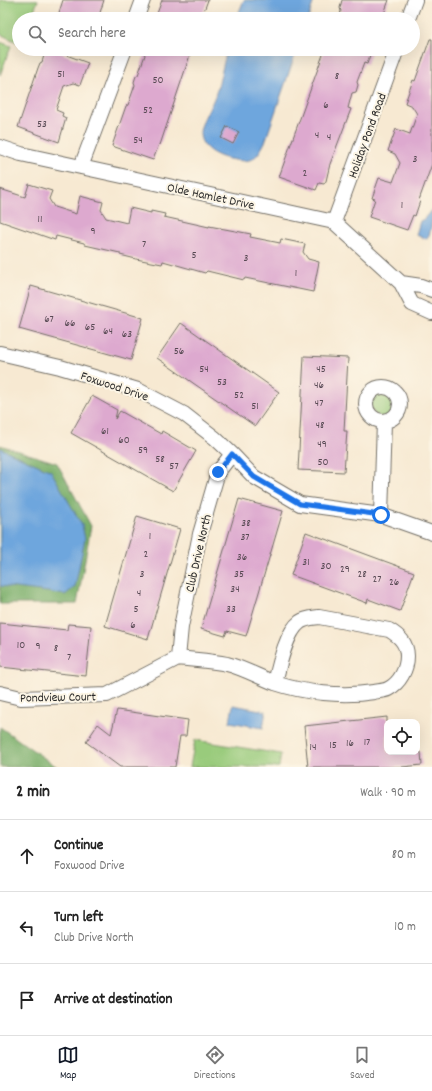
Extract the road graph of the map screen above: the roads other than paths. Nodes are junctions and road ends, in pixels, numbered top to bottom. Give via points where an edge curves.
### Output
1 (143, 0) edge
2 (415, 0) edge
3 (139, 12) edge
4 (411, 12) edge
5 (122, 56) edge
6 (394, 56) edge
7 (0, 147) edge
8 (81, 167) junction
9 (334, 222) junction
10 (401, 283) junction
11 (432, 290) edge
12 (432, 312) edge
13 (0, 353) edge
14 (384, 422) dead end
15 (232, 454) junction
16 (381, 515) junction
17 (432, 533) edge
18 (178, 658) junction
19 (275, 683) junction
20 (0, 693) edge

1 - 3 street
2 - 4 street
5 - 8 street
6 - 9 street, Holiday Pond Road
7 - 8 street, Olde Hamlet Drive
8 - 9 street, Olde Hamlet Drive
9 - 10 street
10 - 11 street
10 - 12 street via 412,304
13 - 15 street, Foxwood Drive via 60,367 138,390 184,414
14 - 16 street
15 - 16 street, Foxwood Drive via 254,477 300,504
15 - 18 street, Club Drive North via 218,472 200,534 181,627
16 - 17 street, Foxwood Drive
18 - 19 street via 227,664
18 - 20 street, Pondview Court via 107,695 21,698
19 - 19 street via 321,693 364,693 388,689 399,681 405,668 405,644 389,630 319,617 307,619 300,622 293,631 282,653

